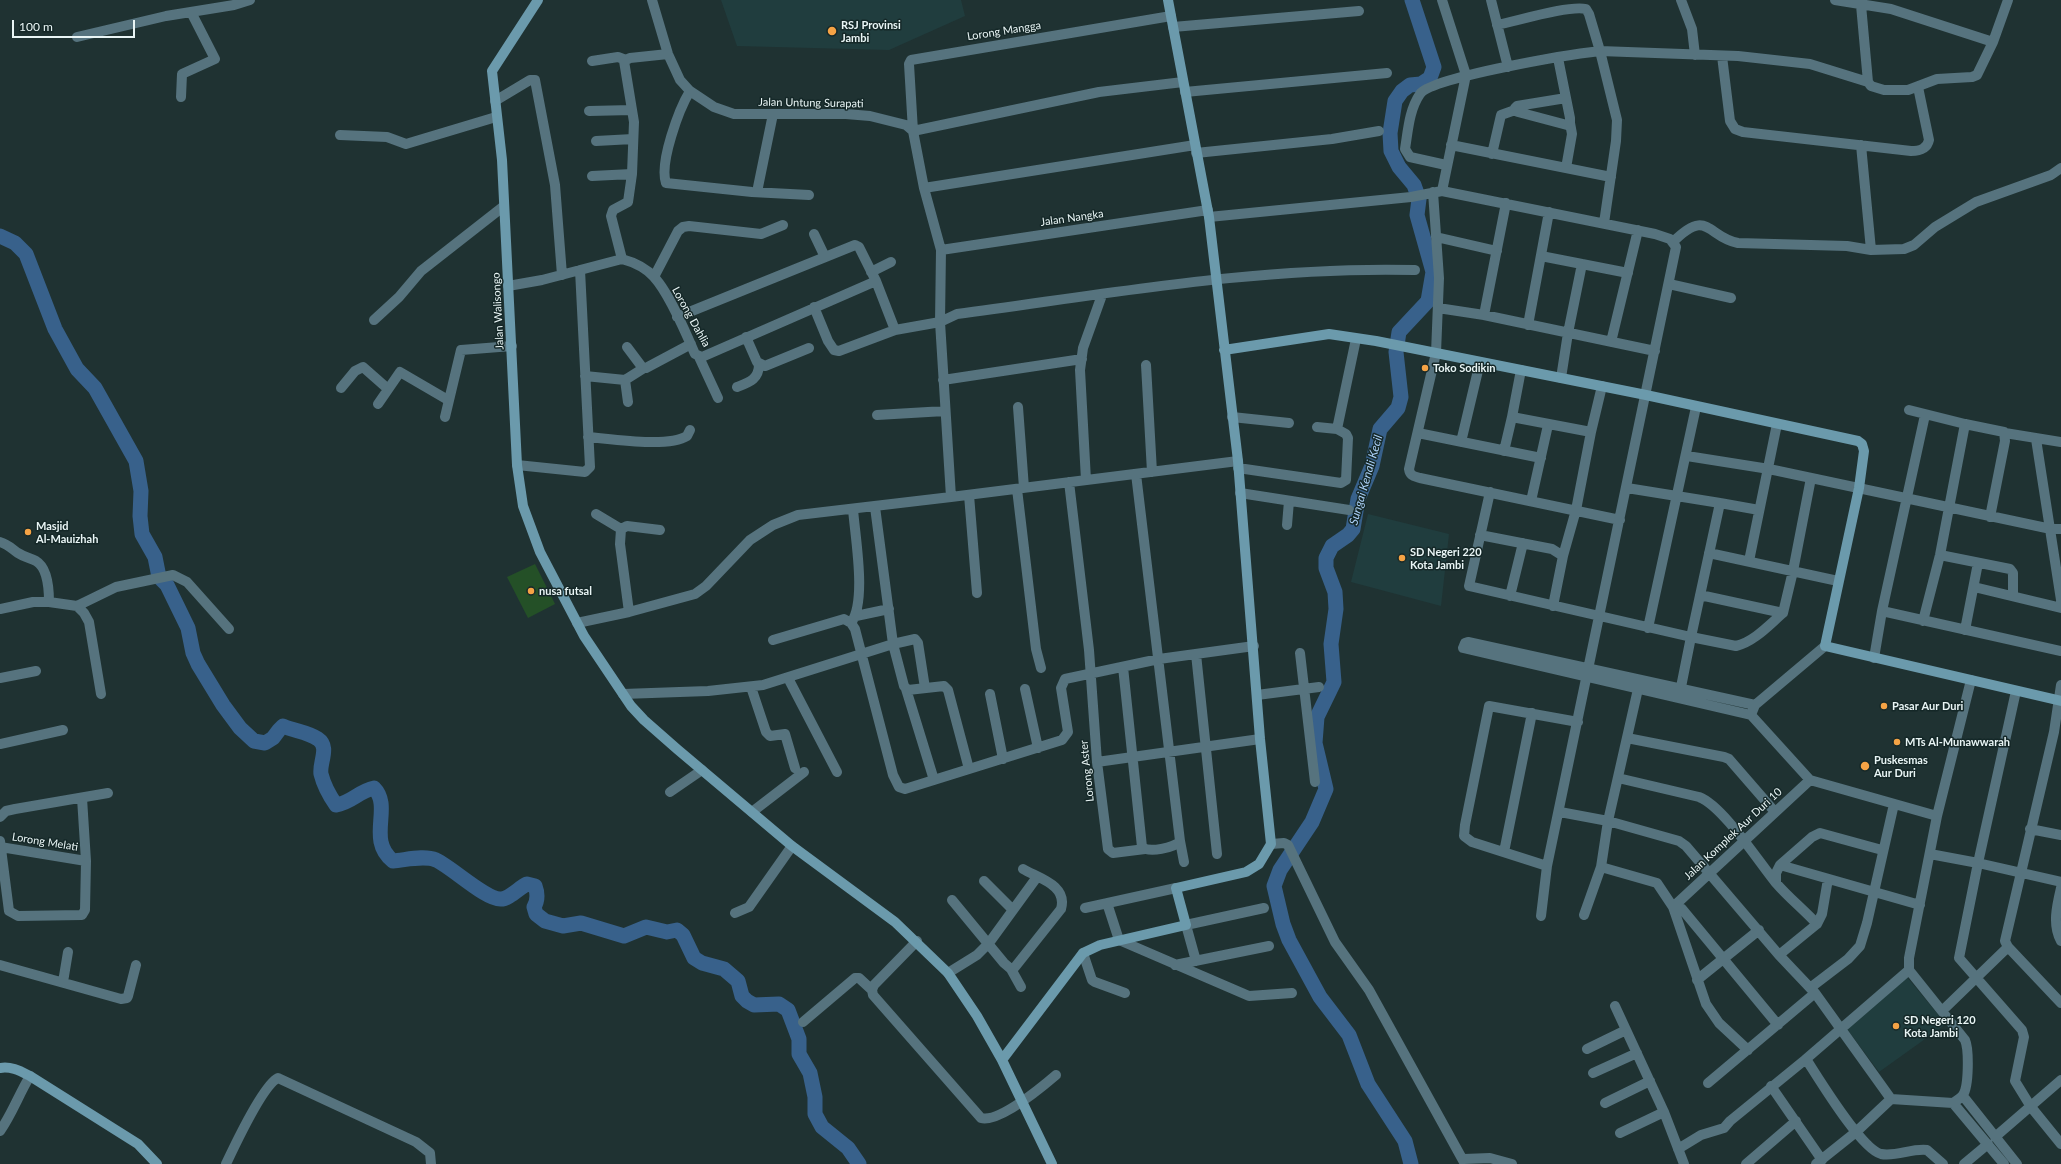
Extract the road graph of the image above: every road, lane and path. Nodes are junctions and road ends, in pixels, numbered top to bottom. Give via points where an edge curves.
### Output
1 (250, 0) edge
2 (538, 0) edge
3 (652, 0) edge
4 (1168, 0) edge
5 (1442, 0) edge
6 (1491, 0) edge
7 (1681, 0) edge
8 (1835, 0) edge
9 (2008, 0) edge
10 (1861, 5) junction
11 (1359, 11) dead end
12 (191, 12) junction
13 (1171, 16) junction
14 (1497, 25) junction
15 (1173, 27) junction
16 (77, 37) dead end
17 (1993, 42) junction
18 (1600, 51) junction
19 (668, 54) junction
20 (1694, 55) junction
21 (1722, 56) junction
22 (1558, 58) junction
23 (626, 60) junction
24 (592, 61) dead end
25 (1508, 67) junction
26 (1387, 73) dead end
27 (1466, 75) junction
28 (1868, 82) junction
29 (1184, 87) junction
30 (1918, 87) junction
31 (690, 91) junction
32 (181, 97) dead end
33 (1566, 98) junction
34 (495, 101) junction
35 (632, 110) junction
36 (1515, 110) junction
37 (589, 111) dead end
38 (773, 114) junction
39 (496, 117) junction
40 (1570, 123) junction
41 (913, 131) junction
42 (1379, 131) dead end
43 (340, 135) dead end
44 (633, 139) junction
45 (596, 141) dead end
46 (1451, 145) junction
47 (1861, 146) junction
48 (1195, 149) junction
49 (1492, 154) junction
50 (1446, 166) junction
51 (1566, 168) junction
52 (2061, 168) edge
53 (632, 174) junction
54 (592, 176) dead end
55 (1611, 177) junction
56 (924, 188) junction
57 (757, 192) junction
58 (1432, 192) junction
59 (809, 195) dead end
60 (1506, 203) junction
61 (504, 206) junction
62 (1549, 212) junction
63 (1208, 213) junction
64 (1604, 223) junction
65 (783, 225) dead end
66 (1638, 230) junction
67 (814, 234) dead end
68 (1436, 236) junction
69 (1673, 242) junction
70 (940, 250) junction
71 (1497, 250) junction
72 (1871, 250) junction
73 (1541, 256) junction
74 (825, 257) junction
75 (622, 259) junction
76 (891, 262) dead end
77 (1582, 264) junction
78 (580, 270) junction
79 (1415, 270) dead end
80 (871, 272) junction
81 (1628, 273) junction
82 (562, 275) junction
83 (654, 276) junction
84 (1216, 280) junction
85 (876, 282) junction
86 (1669, 284) junction
87 (508, 286) junction
88 (1102, 295) junction
89 (1731, 298) dead end
90 (814, 307) junction
91 (1438, 308) junction
92 (1484, 315) junction
93 (677, 317) junction
94 (374, 320) dead end
95 (940, 322) junction
96 (1528, 325) junction
97 (895, 330) junction
98 (1568, 333) junction
99 (746, 337) junction
100 (1356, 339) junction
101 (1611, 342) junction
102 (691, 344) junction
103 (512, 346) junction
104 (627, 347) dead end
105 (809, 348) dead end
106 (1224, 350) junction
107 (1655, 351) junction
108 (1436, 354) junction
109 (699, 357) junction
110 (1082, 359) junction
111 (1480, 362) junction
112 (759, 364) junction
113 (1146, 365) dead end
114 (644, 368) junction
115 (1521, 370) junction
116 (585, 376) junction
117 (1561, 378) junction
118 (625, 380) junction
119 (943, 380) junction
120 (1602, 386) junction
121 (737, 387) dead end
122 (341, 388) dead end
123 (388, 389) junction
124 (1646, 395) junction
125 (718, 398) dead end
126 (448, 400) junction
127 (628, 402) dead end
128 (378, 404) dead end
129 (1696, 406) junction
130 (1018, 407) dead end
131 (1909, 410) dead end
132 (945, 411) junction
133 (876, 415) dead end
134 (1925, 415) junction
135 (444, 417) dead end
136 (1232, 417) junction
137 (1512, 417) junction
138 (1289, 423) dead end
139 (1777, 424) junction
140 (1966, 424) junction
141 (1548, 425) junction
142 (1318, 428) dead end
143 (1337, 429) junction
144 (690, 430) dead end
145 (1590, 432) junction
146 (1418, 433) junction
147 (2005, 433) junction
148 (588, 437) junction
149 (2036, 439) junction
150 (1461, 442) junction
151 (2061, 442) edge
152 (1504, 451) junction
153 (1687, 456) junction
154 (1541, 458) junction
155 (1238, 464) junction
156 (517, 465) junction
157 (1769, 469) junction
158 (1152, 472) junction
159 (1136, 474) junction
160 (1811, 478) junction
161 (1086, 480) junction
162 (1069, 482) junction
163 (1020, 488) junction
164 (1627, 488) junction
165 (1859, 488) junction
166 (1490, 492) junction
167 (1240, 493) junction
168 (969, 495) junction
169 (1676, 496) junction
170 (951, 497) junction
171 (1906, 499) junction
172 (1289, 500) junction
173 (1531, 501) junction
174 (1720, 503) junction
175 (875, 507) junction
176 (1948, 508) junction
177 (853, 509) junction
178 (1349, 510) dead end
179 (1576, 510) junction
180 (1759, 510) junction
181 (596, 514) dead end
182 (1990, 517) junction
183 (1620, 520) junction
184 (1287, 524) dead end
185 (621, 529) junction
186 (2056, 529) edge
187 (660, 530) dead end
188 (1480, 535) junction
189 (0, 542) edge
190 (1523, 543) junction
191 (1709, 553) junction
192 (1940, 554) junction
193 (1563, 556) junction
194 (1749, 561) junction
195 (1978, 563) junction
196 (1794, 571) junction
197 (1838, 581) junction
198 (1974, 587) junction
199 (977, 593) dead end
200 (1700, 595) junction
201 (1510, 596) junction
202 (2013, 596) junction
203 (2061, 600) edge
204 (49, 602) junction
205 (77, 606) junction
206 (1554, 606) junction
207 (2061, 608) edge
208 (889, 609) junction
209 (0, 610) edge
210 (1882, 611) junction
211 (629, 612) junction
212 (1783, 613) junction
213 (1600, 617) junction
214 (853, 619) junction
215 (1924, 621) junction
216 (577, 622) junction
217 (1648, 628) junction
218 (229, 629) dead end
219 (1965, 630) junction
220 (1691, 637) junction
221 (773, 640) dead end
222 (893, 644) junction
223 (1254, 646) junction
224 (1825, 646) junction
225 (2061, 652) edge
226 (1300, 653) dead end
227 (862, 654) junction
228 (1196, 654) junction
229 (1874, 658) junction
230 (1159, 659) junction
231 (1123, 667) junction
232 (1041, 668) dead end
233 (36, 671) dead end
234 (1588, 673) junction
235 (1091, 674) junction
236 (0, 678) edge
237 (788, 678) junction
238 (1971, 680) junction
239 (1625, 681) junction
240 (2061, 685) edge
241 (751, 686) junction
242 (1319, 687) dead end
243 (1681, 687) junction
244 (925, 688) junction
245 (906, 689) junction
246 (1025, 689) dead end
247 (1303, 689) junction
248 (1638, 689) junction
249 (2016, 691) junction
250 (101, 694) dead end
251 (623, 694) junction
252 (990, 694) dead end
253 (1257, 695) junction
254 (2059, 701) edge
255 (1755, 705) junction
256 (1532, 713) junction
257 (1751, 715) junction
258 (1578, 722) junction
259 (63, 730) dead end
260 (1627, 738) junction
261 (1260, 739) junction
262 (0, 744) edge
263 (1205, 747) junction
264 (1038, 748) junction
265 (1170, 753) junction
266 (1133, 758) junction
267 (1003, 759) junction
268 (1097, 762) junction
269 (969, 769) junction
270 (702, 770) junction
271 (837, 772) dead end
272 (1618, 778) junction
273 (934, 780) junction
274 (1810, 780) junction
275 (1315, 782) dead end
276 (670, 792) dead end
277 (108, 793) dead end
278 (82, 798) junction
279 (1894, 804) junction
280 (752, 812) junction
281 (1560, 812) junction
282 (1775, 812) junction
283 (1937, 816) junction
284 (0, 817) edge
285 (1608, 821) junction
286 (2030, 830) junction
287 (2061, 835) edge
288 (0, 841) edge
289 (1180, 841) junction
290 (1744, 841) junction
291 (1271, 844) junction
292 (792, 846) junction
293 (0, 847) edge
294 (1144, 849) junction
295 (1882, 850) junction
296 (1504, 852) junction
297 (1217, 854) dead end
298 (1930, 854) junction
299 (86, 861) junction
300 (1184, 862) dead end
301 (1978, 863) junction
302 (1780, 865) junction
303 (1547, 866) junction
304 (1600, 867) junction
305 (1023, 869) dead end
306 (2020, 872) junction
307 (1710, 873) junction
308 (1037, 877) junction
309 (1828, 879) junction
310 (984, 881) dead end
311 (2061, 882) edge
312 (1776, 883) junction
313 (1176, 888) junction
314 (2061, 888) edge
315 (1873, 892) junction
316 (952, 900) dead end
317 (1107, 903) junction
318 (1920, 905) junction
319 (1673, 907) junction
320 (1085, 908) dead end
321 (1264, 908) dead end
322 (1013, 910) junction
323 (735, 913) dead end
324 (1584, 915) dead end
325 (1541, 916) dead end
326 (1817, 924) junction
327 (1186, 925) junction
328 (1759, 930) junction
329 (1119, 940) junction
330 (917, 941) junction
331 (2061, 941) edge
332 (988, 943) junction
333 (1269, 946) dead end
334 (2008, 947) junction
335 (68, 952) dead end
336 (1083, 953) junction
337 (1779, 955) junction
338 (1724, 959) junction
339 (1196, 961) junction
340 (0, 965) edge
341 (136, 965) dead end
342 (1175, 965) junction
343 (1011, 969) junction
344 (1909, 970) junction
345 (948, 973) junction
346 (1976, 978) junction
347 (1697, 980) junction
348 (63, 982) junction
349 (1021, 987) dead end
350 (872, 990) junction
351 (1812, 990) junction
352 (1125, 993) dead end
353 (1292, 993) dead end
354 (2061, 1003) edge
355 (1616, 1006) dead end
356 (1942, 1011) junction
357 (803, 1022) dead end
358 (1778, 1025) junction
359 (1840, 1028) junction
360 (1626, 1030) junction
361 (1587, 1049) dead end
362 (1748, 1050) junction
363 (1637, 1053) junction
364 (1806, 1059) junction
365 (1002, 1060) junction
366 (0, 1068) edge
367 (1594, 1073) dead end
368 (30, 1076) junction
369 (1056, 1076) dead end
370 (2061, 1080) edge
371 (1650, 1081) junction
372 (1708, 1083) dead end
373 (1771, 1086) junction
374 (1963, 1096) junction
375 (1891, 1099) junction
376 (1023, 1103) junction
377 (1606, 1103) dead end
378 (1953, 1103) junction
379 (2031, 1107) junction
380 (1664, 1112) junction
381 (1796, 1121) junction
382 (0, 1131) edge
383 (1856, 1132) junction
384 (1620, 1133) dead end
385 (1991, 1140) junction
386 (2061, 1144) edge
387 (1678, 1149) junction
388 (1465, 1161) edge
389 (1819, 1162) edge
390 (157, 1164) edge
391 (226, 1164) edge
392 (431, 1164) edge
393 (1052, 1164) edge
394 (1512, 1164) edge
395 (1684, 1164) edge
396 (1746, 1164) edge
397 (1943, 1164) edge
398 (1964, 1164) edge
399 (2004, 1164) edge
400 (2017, 1164) edge

1 - 12 street
2 - 34 street, Jalan Walisongo via 493,68
3 - 19 street, Jalan Untung Surapati
4 - 13 street
5 - 27 street
6 - 14 street
7 - 20 street via 1692,29
8 - 10 street
9 - 17 street
10 - 17 street via 1902,12
10 - 28 street
11 - 15 street
12 - 16 street
12 - 32 street via 215,59 182,74
13 - 15 street
13 - 41 street, Lorong Mangga via 911,60 909,64
14 - 18 street via 1564,10 1586,9
14 - 25 street
15 - 29 street
17 - 30 street via 1977,75 1936,79
18 - 20 street
18 - 22 street
18 - 55 street via 1617,120
19 - 23 street
19 - 31 street, Jalan Untung Surapati via 680,80
20 - 21 street
21 - 28 street via 1810,64
21 - 47 street via 1730,121 1735,129
22 - 25 street
22 - 33 street
23 - 24 street via 618,57
23 - 35 street via 625,69
25 - 27 street
26 - 29 street
27 - 46 street
27 - 50 street via 1426,88 1420,93 1411,112 1406,154
28 - 30 street via 1871,86 1884,90
29 - 41 street via 1084,95
29 - 48 street
30 - 47 street via 1929,140 1926,147 1923,150 1911,151
31 - 38 street, Jalan Untung Surapati via 724,112
31 - 57 street via 677,117 665,164 665,182
33 - 36 street via 1517,106
33 - 40 street
34 - 39 street, Jalan Walisongo
34 - 82 street via 530,80 535,80 555,185
35 - 37 street
35 - 44 street
36 - 40 street via 1567,125
36 - 49 street via 1501,115
38 - 41 street, Jalan Untung Surapati via 870,116 906,125
38 - 57 street
39 - 43 street via 406,144 387,137
39 - 61 street, Jalan Walisongo via 502,160
40 - 51 street via 1572,134
41 - 56 street
42 - 48 street via 1332,139
44 - 45 street
44 - 53 street
46 - 49 street
46 - 50 street
47 - 72 street
48 - 56 street
48 - 63 street
49 - 51 street
50 - 58 street
51 - 55 street
52 - 72 street via 2051,175 1976,202 1935,227 1911,247
53 - 54 street
53 - 75 street via 628,202 612,213
55 - 64 street
56 - 70 street
57 - 59 street
58 - 60 street
58 - 63 street, Jalan Nangka via 1411,197
58 - 68 street
60 - 62 street
60 - 71 street
61 - 87 street, Jalan Walisongo
61 - 94 street via 421,271 399,297
62 - 64 street
62 - 73 street
63 - 70 street, Jalan Nangka
63 - 84 street
64 - 66 street
65 - 83 street via 761,234 683,227 678,231
66 - 69 street via 1666,237
66 - 81 street
67 - 74 street
68 - 71 street
68 - 91 street
69 - 72 street via 1687,231 1701,225 1738,243 1847,246
69 - 86 street via 1675,252
70 - 95 street
71 - 92 street
73 - 77 street
73 - 96 street
74 - 80 street via 857,246
74 - 93 street
75 - 78 street
75 - 83 street, Lorong Dahlia via 636,264
76 - 80 street
77 - 81 street
77 - 98 street
78 - 82 street
78 - 116 street
79 - 84 street via 1361,269
80 - 85 street
81 - 101 street
82 - 87 street
83 - 93 street, Lorong Dahlia
84 - 88 street
84 - 106 street
85 - 90 street, Lorong Dahlia
85 - 97 street
86 - 89 street
86 - 107 street
87 - 103 street, Jalan Walisongo
88 - 95 street via 957,314
88 - 110 street via 1083,348
90 - 97 street via 834,350 839,351
90 - 99 street, Lorong Dahlia
91 - 92 street
91 - 108 street
92 - 96 street
93 - 102 street, Lorong Dahlia
95 - 97 street
95 - 119 street
96 - 98 street
98 - 101 street
98 - 117 street
99 - 109 street, Lorong Dahlia via 706,357
99 - 112 street
100 - 106 street via 1327,334
100 - 108 street
100 - 143 street
101 - 107 street
102 - 109 street, Lorong Dahlia
102 - 114 street
103 - 126 street via 461,350
103 - 156 street, Jalan Walisongo
104 - 114 street
105 - 112 street via 765,366
106 - 136 street
107 - 124 street
108 - 111 street
108 - 146 street
109 - 125 street
110 - 119 street
110 - 161 street via 1080,370
111 - 115 street
111 - 150 street
112 - 121 street via 759,372 754,379
113 - 158 street
114 - 118 street
115 - 117 street
115 - 137 street
116 - 118 street
116 - 148 street
117 - 120 street
118 - 127 street
119 - 132 street
120 - 124 street
120 - 145 street
122 - 123 street via 355,371 363,367
123 - 126 street via 401,372
123 - 128 street
124 - 129 street
124 - 164 street
126 - 135 street
129 - 139 street
129 - 153 street
130 - 163 street
131 - 134 street
132 - 133 street
132 - 170 street
134 - 140 street
134 - 171 street
136 - 138 street
136 - 155 street
137 - 141 street
137 - 152 street
139 - 157 street
139 - 165 street via 1858,440 1864,451
140 - 147 street via 2002,430
140 - 176 street
141 - 145 street
141 - 154 street
142 - 143 street
143 - 155 street via 1346,434 1349,440 1347,475 1346,480 1341,483
144 - 148 street via 687,436 679,440 652,442
145 - 179 street
146 - 150 street
146 - 166 street via 1409,469 1413,476
147 - 149 street
147 - 182 street
148 - 156 street via 590,467 587,471
149 - 151 street
149 - 186 street
150 - 152 street
152 - 154 street
153 - 157 street
153 - 169 street
154 - 173 street
155 - 158 street
155 - 167 street
156 - 216 street, Jalan Walisongo via 526,520
157 - 160 street
157 - 180 street
158 - 159 street
159 - 161 street
159 - 230 street
160 - 165 street
160 - 196 street
161 - 162 street
162 - 163 street
162 - 235 street, Lorong Aster
163 - 168 street
163 - 232 street via 1036,649
164 - 169 street
164 - 183 street
165 - 171 street
165 - 197 street
166 - 173 street
166 - 188 street
167 - 172 street
167 - 223 street
168 - 170 street
168 - 199 street
169 - 174 street
169 - 217 street
170 - 175 street
171 - 176 street
171 - 210 street
172 - 178 street
172 - 184 street
173 - 179 street
174 - 180 street
174 - 191 street
175 - 177 street
175 - 208 street
176 - 182 street
176 - 192 street
177 - 211 street via 798,515 773,525 750,540 701,590 689,596
177 - 214 street via 860,596
179 - 183 street
179 - 193 street
180 - 194 street
181 - 185 street
182 - 186 street
183 - 213 street
185 - 187 street via 626,526
185 - 211 street via 620,544
186 - 203 street
188 - 190 street
188 - 201 street via 1469,586
189 - 204 street via 8,544 43,568
190 - 193 street via 1556,550
190 - 201 street
191 - 194 street
191 - 200 street
192 - 195 street
192 - 215 street
193 - 206 street
194 - 196 street
195 - 198 street
195 - 202 street via 2012,571
196 - 197 street
196 - 212 street
197 - 224 street
198 - 202 street
198 - 219 street
200 - 212 street
200 - 220 street
201 - 206 street
202 - 207 street
204 - 205 street
204 - 209 street via 33,602
205 - 218 street via 116,587 173,575 184,579
205 - 250 street via 89,622
206 - 213 street
208 - 214 street
208 - 222 street
210 - 215 street
210 - 229 street
211 - 216 street
212 - 220 street via 1741,645
213 - 217 street
213 - 234 street
214 - 221 street via 844,619
214 - 227 street
215 - 219 street
216 - 251 street, Jalan Walisongo
217 - 220 street
219 - 225 street
220 - 243 street
222 - 227 street
222 - 244 street via 916,640
222 - 245 street
223 - 228 street
223 - 253 street
224 - 229 street
224 - 255 street
226 - 247 street
227 - 237 street
227 - 273 street via 884,743 899,787 905,789
228 - 230 street
228 - 263 street
229 - 238 street
230 - 231 street
230 - 265 street
231 - 235 street
231 - 266 street
233 - 236 street
234 - 234 street via 1463,648 1468,642
234 - 239 street
234 - 258 street
235 - 264 street via 1065,679 1061,688 1068,732 1062,740
235 - 268 street, Lorong Aster
237 - 241 street
237 - 271 street
238 - 249 street
238 - 283 street
239 - 243 street
239 - 248 street
240 - 254 street
241 - 251 street
241 - 280 street via 766,732 770,736 786,736 800,770
242 - 247 street
243 - 255 street
244 - 245 street
244 - 269 street via 944,686 948,690
245 - 273 street
246 - 264 street
247 - 253 street
247 - 275 street
248 - 257 street
248 - 260 street
249 - 254 street
249 - 301 street
251 - 270 street, Jalan Walisongo via 644,720
252 - 267 street
253 - 261 street
254 - 286 street
255 - 257 street
256 - 258 street
256 - 296 street
256 - 296 street via 1489,706 1465,825 1464,834 1467,839
257 - 274 street
258 - 281 street
259 - 262 street
260 - 272 street
260 - 282 street via 1724,756
261 - 263 street
261 - 291 street
263 - 265 street
263 - 297 street
264 - 267 street
265 - 266 street
265 - 289 street
266 - 268 street
266 - 294 street
267 - 269 street
268 - 294 street, Lorong Aster via 1108,849 1113,853
269 - 273 street
270 - 276 street
270 - 280 street, Jalan Walisongo
272 - 285 street
272 - 290 street via 1704,799
274 - 279 street
274 - 282 street, Jalan Komplek Aur Duri 10
277 - 278 street
278 - 284 street via 6,811
278 - 299 street
279 - 283 street
279 - 295 street
280 - 292 street, Jalan Walisongo
281 - 285 street
281 - 303 street
282 - 290 street, Jalan Komplek Aur Duri 10
283 - 298 street
285 - 304 street
285 - 307 street via 1679,841
286 - 287 street
286 - 306 street
288 - 293 street
289 - 294 street via 1175,845
289 - 300 street
290 - 307 street, Jalan Komplek Aur Duri 10
290 - 312 street
291 - 313 street via 1259,864 1246,872
291 - 388 street via 1284,843 1288,847 1335,942 1369,990
292 - 323 street via 749,907
292 - 330 street, Jalan Walisongo via 850,887
293 - 299 street, Lorong Melati
293 - 299 street via 9,911 18,916 82,915 85,910
295 - 302 street via 1820,833
295 - 315 street
296 - 303 street
298 - 301 street
298 - 318 street
301 - 306 street
301 - 346 street via 1958,956
302 - 309 street
302 - 312 street via 1776,873
303 - 325 street
304 - 319 street via 1657,883
304 - 324 street
305 - 308 street
306 - 311 street
306 - 334 street via 2005,942
307 - 319 street, Jalan Komplek Aur Duri 10
307 - 328 street
308 - 322 street
308 - 343 street via 1057,886 1063,905 1016,967
309 - 315 street
309 - 326 street via 1822,914
310 - 322 street
312 - 326 street
313 - 317 street
313 - 327 street
314 - 331 street via 2056,922 2057,934
315 - 318 street
315 - 351 street via 1860,946
316 - 332 street
317 - 320 street
317 - 329 street
318 - 344 street via 1909,958
319 - 338 street via 1682,909
319 - 347 street
321 - 327 street
322 - 332 street
326 - 337 street
327 - 329 street
327 - 339 street
328 - 337 street
328 - 338 street
329 - 336 street via 1090,948
329 - 342 street
330 - 345 street, Jalan Walisongo
330 - 350 street
332 - 343 street
332 - 345 street via 977,955
333 - 339 street
334 - 346 street
334 - 354 street
335 - 348 street
336 - 352 street via 1092,980
336 - 365 street
337 - 351 street
338 - 347 street
338 - 358 street
339 - 342 street
340 - 348 street
341 - 348 street via 126,998 121,999
342 - 353 street via 1249,996
343 - 349 street
344 - 356 street
344 - 359 street
345 - 365 street, Jalan Walisongo
346 - 356 street
346 - 379 street via 2024,1034 2015,1081
347 - 362 street via 1712,1014
350 - 357 street via 859,978 855,978
350 - 376 street via 875,1000 981,1118 989,1118
351 - 358 street
351 - 359 street
355 - 360 street
356 - 374 street via 1967,1045 1966,1088
358 - 362 street
359 - 364 street
359 - 375 street
360 - 361 street
360 - 363 street
362 - 372 street
363 - 367 street
363 - 371 street
364 - 373 street
364 - 383 street
365 - 376 street, Jalan Walisongo
366 - 368 street via 18,1070
368 - 382 street via 16,1099 10,1117
368 - 390 street via 138,1144
369 - 376 street
370 - 379 street
371 - 377 street
371 - 380 street
373 - 381 street
373 - 387 street via 1724,1128 1701,1135
374 - 378 street
374 - 385 street
375 - 378 street
375 - 383 street
376 - 393 street, Jalan Walisongo
378 - 385 street
379 - 385 street
379 - 386 street
380 - 384 street
380 - 387 street
381 - 389 street
381 - 396 street
383 - 389 street
383 - 397 street via 1879,1153 1927,1150
385 - 398 street
385 - 399 street
385 - 400 street
387 - 395 street
388 - 394 street via 1490,1158
391 - 392 street via 259,1101 278,1078 416,1142 430,1153

